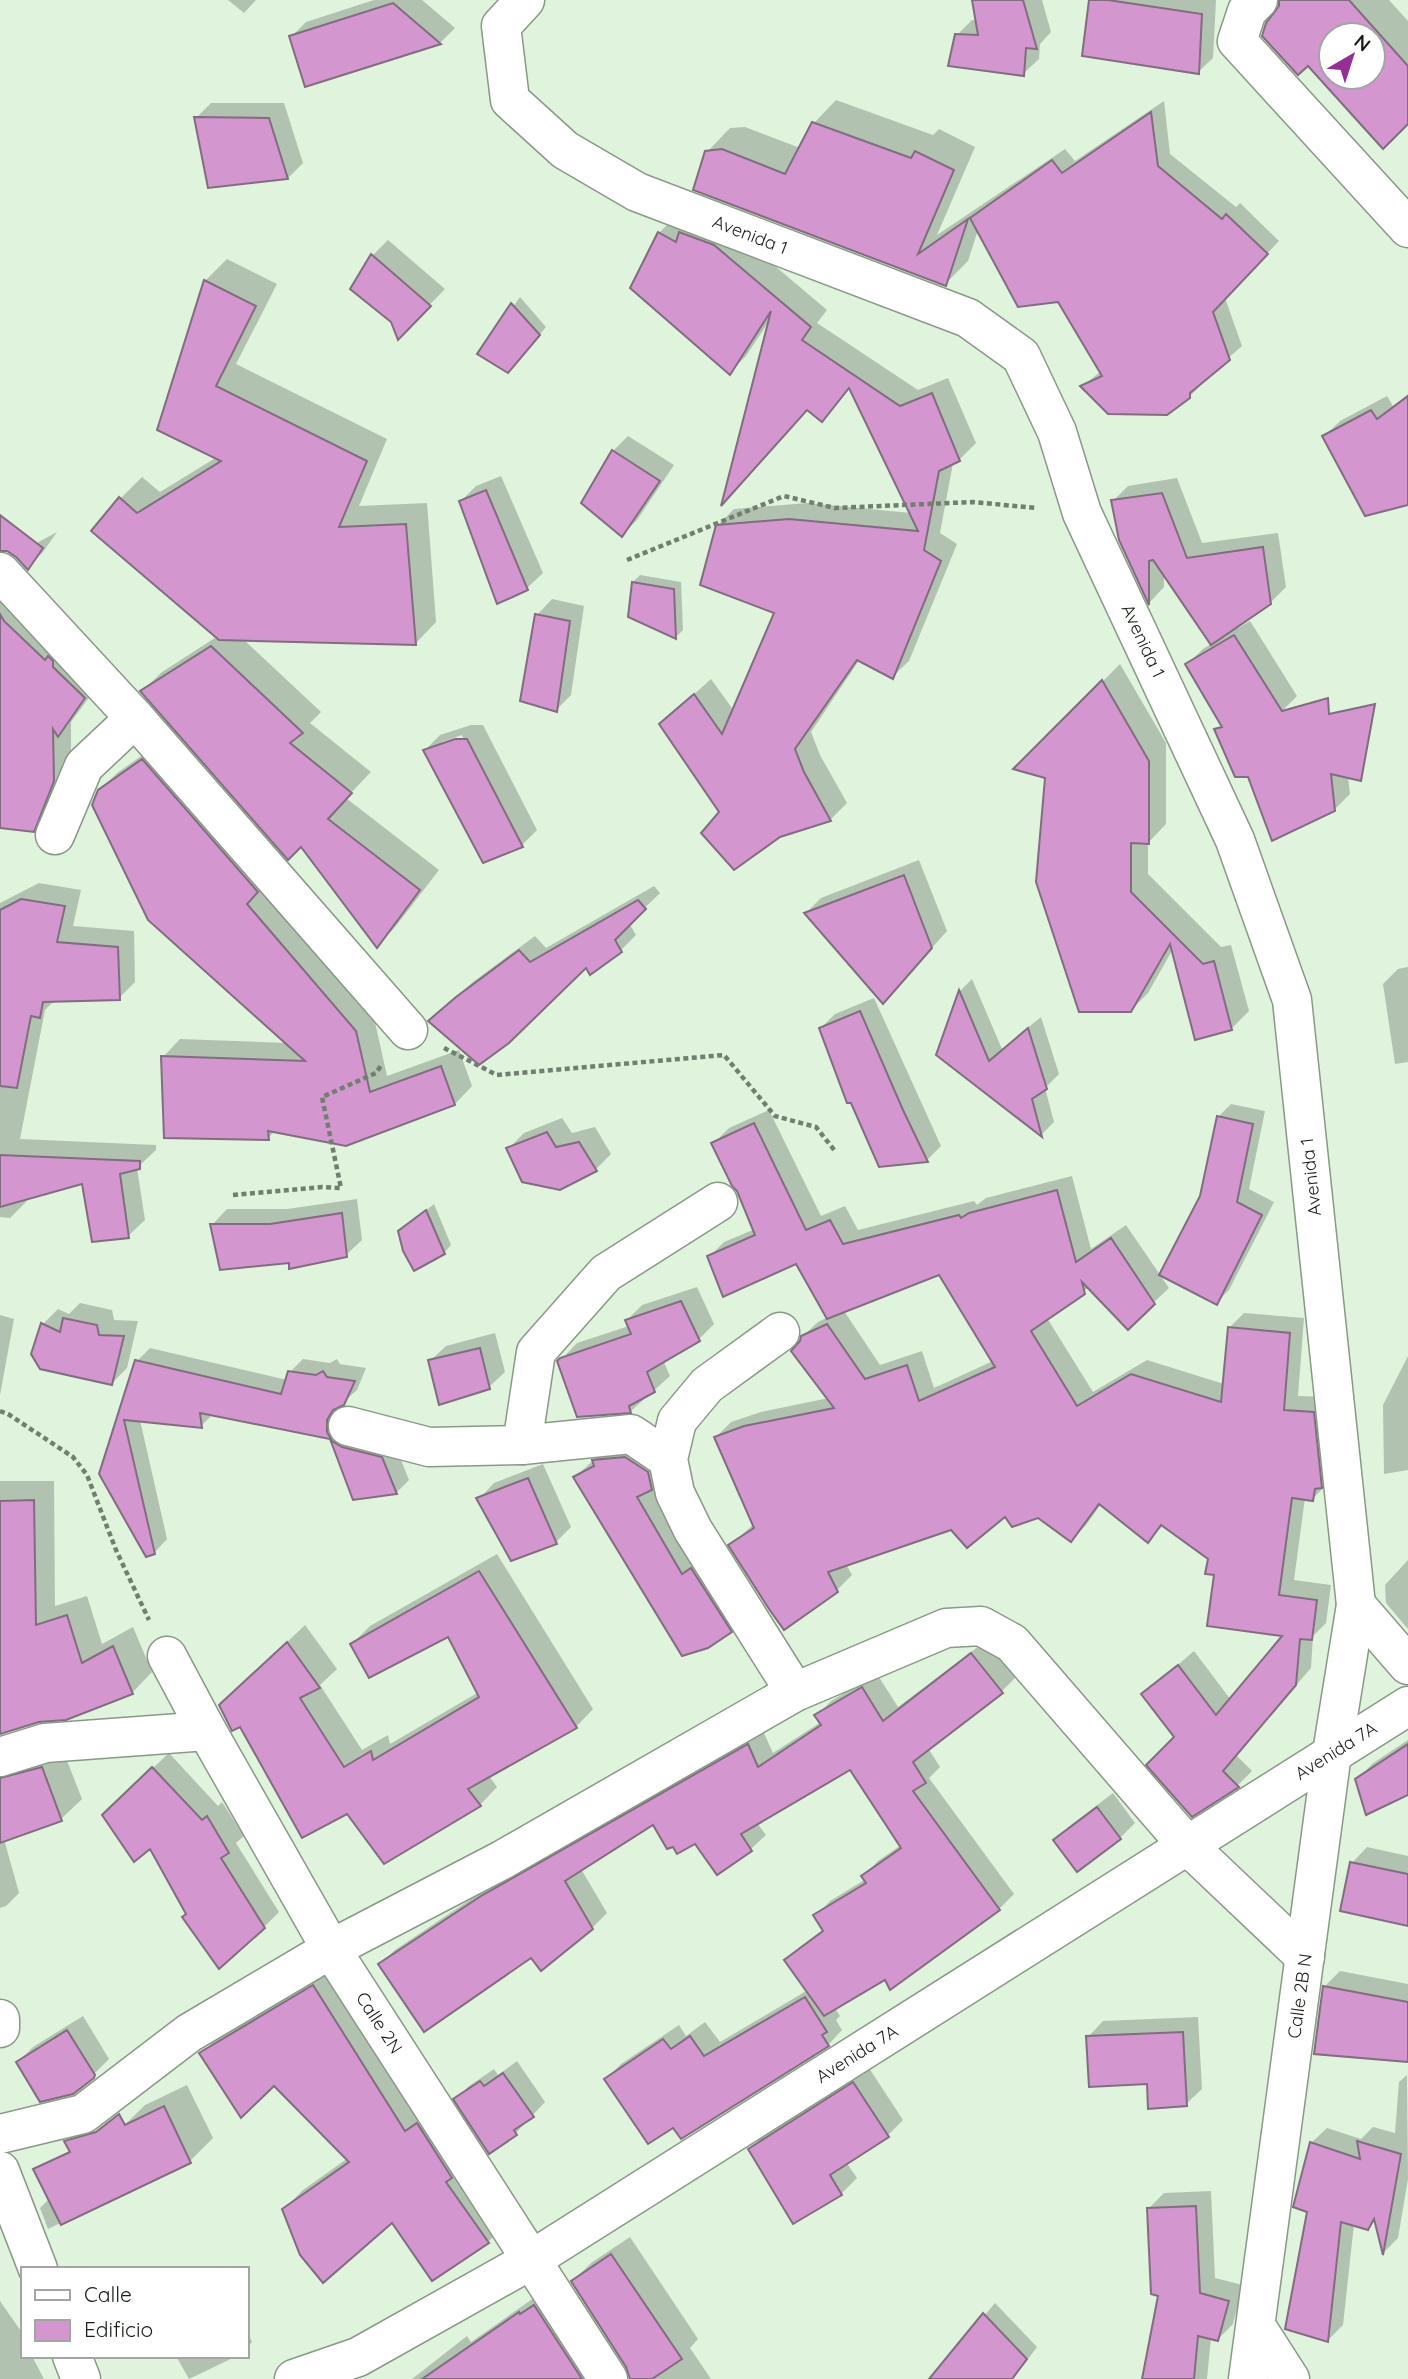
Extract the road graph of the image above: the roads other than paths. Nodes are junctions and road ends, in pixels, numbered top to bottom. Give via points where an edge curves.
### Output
1 (526, 0) edge
2 (1258, 0) edge
3 (1408, 228) edge
4 (0, 572) edge
5 (135, 718) junction
6 (55, 835) dead end
7 (408, 1030) road end
8 (718, 1202) dead end
9 (780, 1332) dead end
10 (348, 1426) dead end
11 (522, 1445) junction
12 (668, 1459) junction
13 (1356, 1605) junction
14 (167, 1656) road end
15 (1408, 1665) edge
16 (795, 1692) junction
17 (1408, 1706) edge
18 (207, 1731) junction
19 (1332, 1753) junction
20 (0, 1757) edge
21 (1187, 1845) junction
22 (331, 1949) junction
23 (1305, 1958) junction
24 (0, 2019) edge
25 (0, 2028) edge
26 (0, 2134) edge
27 (4, 2193) edge
28 (531, 2260) junction
29 (37, 2267) edge
30 (1256, 2326) junction
31 (73, 2358) edge
32 (81, 2379) edge
33 (294, 2379) edge
34 (608, 2379) edge
35 (1248, 2379) edge
36 (1290, 2379) edge

1 - 13 street, Avenida 1 via 501,26 510,100 565,150 637,192 968,318 1021,356 1057,432 1082,513 1235,840 1292,1000
2 - 3 street via 1247,11 1237,41
4 - 5 street
5 - 6 street via 83,766
5 - 7 street
8 - 11 street via 606,1273 536,1352
9 - 12 street via 707,1385 677,1421
10 - 11 street via 429,1447
11 - 12 street via 632,1434
12 - 16 street via 675,1493 693,1530
13 - 15 street
13 - 19 street, Calle 2B N
14 - 18 street, Calle 2N
16 - 21 street via 946,1628 981,1626 1012,1643
16 - 22 street via 502,1860
17 - 19 street, Avenida 7A
18 - 20 street via 45,1744
18 - 22 street, Calle 2N
19 - 21 street, Avenida 7A
19 - 23 street, Calle 2B N
21 - 23 street
21 - 28 street, Avenida 7A
22 - 26 street via 189,2033 83,2114
22 - 28 street, Calle 2N
23 - 30 street, Calle 2B N
24 - 25 street
27 - 29 street
28 - 33 street, Avenida 7A via 358,2357
28 - 34 street, Calle 2N
30 - 35 street, Calle 2B N
30 - 36 street
31 - 32 street

